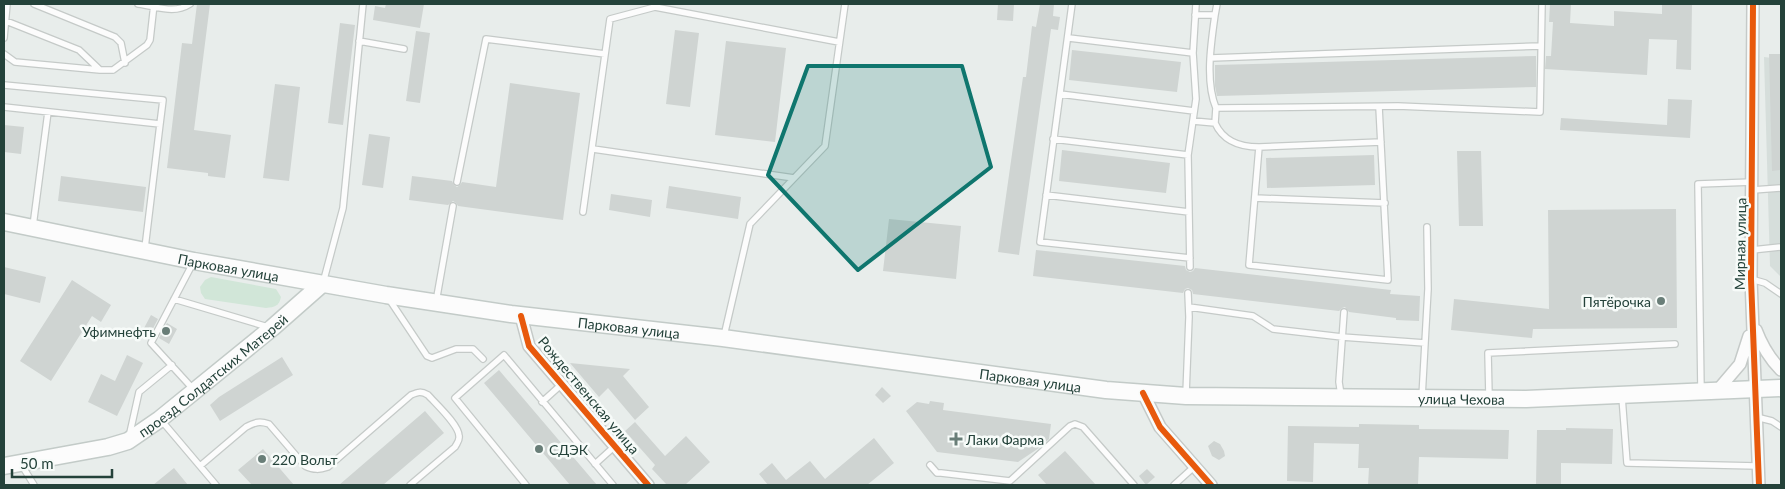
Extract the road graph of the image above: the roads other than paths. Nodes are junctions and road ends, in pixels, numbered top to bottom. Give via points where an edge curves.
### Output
1 (7, 4) edge
2 (34, 4) edge
3 (138, 4) edge
4 (154, 4) edge
5 (190, 4) edge
6 (363, 4) edge
7 (845, 4) edge
8 (1072, 4) edge
9 (1196, 4) edge
10 (1216, 4) edge
11 (1542, 4) edge
12 (1753, 4) edge
13 (1215, 15) junction
14 (1195, 16) junction
15 (6, 21) junction
16 (4, 38) edge
17 (1069, 38) junction
18 (359, 41) junction
19 (840, 42) junction
20 (1541, 46) junction
21 (404, 49) dead end
22 (4, 54) edge
23 (605, 54) junction
24 (1193, 54) junction
25 (1210, 58) junction
26 (125, 63) junction
27 (100, 70) junction
28 (4, 85) edge
29 (1060, 94) junction
30 (4, 107) edge
31 (1379, 107) junction
32 (1216, 108) junction
33 (1194, 111) junction
34 (48, 112) junction
35 (1192, 121) junction
36 (1215, 123) junction
37 (160, 124) junction
38 (1054, 139) junction
39 (1381, 142) junction
40 (1259, 147) junction
41 (592, 149) junction
42 (1188, 155) junction
43 (794, 178) junction
44 (457, 182) dead end
45 (1753, 186) junction
46 (1781, 188) edge
47 (1046, 195) junction
48 (1255, 198) junction
49 (1385, 203) junction
50 (453, 206) dead end
51 (583, 212) dead end
52 (1189, 212) junction
53 (4, 222) edge
54 (1426, 227) dead end
55 (33, 228) junction
56 (1781, 247) edge
57 (1752, 250) junction
58 (145, 251) junction
59 (1190, 258) junction
60 (194, 261) junction
61 (1190, 267) dead end
62 (1346, 276) junction
63 (1752, 279) junction
64 (322, 284) junction
65 (1346, 285) dead end
66 (1188, 293) dead end
67 (1781, 294) edge
68 (386, 295) junction
69 (174, 299) junction
70 (436, 302) junction
71 (1189, 307) junction
72 (1344, 312) dead end
73 (521, 316) junction
74 (1752, 322) junction
75 (272, 328) junction
76 (1342, 337) junction
77 (723, 338) junction
78 (1425, 343) junction
79 (1675, 344) dead end
80 (483, 359) dead end
81 (172, 365) junction
82 (1781, 370) edge
83 (562, 384) junction
84 (1781, 388) edge
85 (1755, 389) junction
86 (195, 390) junction
87 (1717, 391) junction
88 (1701, 392) junction
89 (1143, 393) junction
90 (1622, 395) junction
91 (1186, 396) junction
92 (1342, 398) junction
93 (1422, 398) junction
94 (1489, 398) junction
95 (542, 402) junction
96 (1756, 417) junction
97 (160, 419) junction
98 (1781, 427) edge
99 (128, 441) junction
100 (615, 446) junction
101 (20, 463) junction
102 (595, 464) junction
103 (930, 465) dead end
104 (4, 466) edge
105 (200, 466) junction
106 (1195, 466) junction
107 (1757, 466) junction
108 (34, 485) edge
109 (216, 485) edge
110 (410, 485) edge
111 (526, 485) edge
112 (613, 485) edge
113 (648, 485) edge
114 (1134, 485) edge
115 (1174, 485) edge
116 (1211, 485) edge
117 (1759, 485) edge

1 - 15 lane
2 - 26 lane via 115,37 121,43
3 - 4 lane
4 - 5 lane via 167,10 181,9
4 - 26 lane via 150,40
6 - 18 lane
7 - 19 lane
8 - 17 lane
9 - 14 lane
10 - 13 lane
11 - 20 lane
12 - 45 street, Мирная улица
13 - 14 lane
13 - 25 lane
14 - 24 lane
15 - 16 lane
15 - 27 lane via 79,50
17 - 24 lane
17 - 29 lane
18 - 21 lane
18 - 64 lane via 343,208
19 - 23 lane via 655,7 610,19
19 - 43 lane via 825,146
20 - 25 lane
20 - 31 lane via 1540,112
22 - 27 lane via 15,62
23 - 41 lane
23 - 44 lane via 486,39
24 - 33 lane
25 - 32 lane via 1212,98
26 - 27 lane via 113,70
28 - 37 lane via 163,100
29 - 33 lane
29 - 38 lane
30 - 34 lane
31 - 32 lane
31 - 39 lane
32 - 36 lane
33 - 35 lane
34 - 37 lane
34 - 55 lane
35 - 36 lane
35 - 42 lane
36 - 40 lane via 1219,132 1239,146
37 - 58 lane
38 - 42 lane
38 - 47 lane
39 - 40 lane
39 - 49 lane
40 - 48 lane
41 - 43 lane
41 - 51 lane
42 - 52 lane
43 - 77 lane via 750,224
45 - 46 lane
45 - 57 street, Мирная улица
45 - 88 lane via 1698,184
47 - 52 lane
47 - 59 lane via 1040,242
48 - 49 lane
48 - 62 lane via 1249,265
49 - 62 lane via 1388,280
50 - 70 lane
52 - 59 lane
53 - 55 main road, Парковая улица
54 - 78 lane via 1428,289
55 - 58 main road, Парковая улица
56 - 57 lane
57 - 63 street, Мирная улица
58 - 60 main road, Парковая улица
59 - 61 lane
60 - 64 main road, Парковая улица
60 - 69 lane
62 - 65 lane
63 - 67 lane
63 - 74 street, Мирная улица
64 - 68 main road, Парковая улица
64 - 75 main road, проезд Солдатских Матерей
66 - 71 lane
68 - 70 main road, Парковая улица
68 - 80 lane via 427,356 432,358 456,349 473,348
69 - 75 lane
69 - 81 lane via 151,343
70 - 73 main road, Парковая улица
71 - 76 lane via 1253,316 1273,330
71 - 91 lane
72 - 76 lane
73 - 77 main road, Парковая улица
73 - 83 street, Рождественская улица via 529,346
74 - 82 street via 1763,347
74 - 85 street, Мирная улица
74 - 87 street via 1740,364
75 - 86 main road, проезд Солдатских Матерей
76 - 78 lane
76 - 92 lane via 1338,382
77 - 89 main road, Парковая улица
78 - 93 lane
79 - 94 lane via 1488,353
81 - 86 lane
81 - 99 lane via 139,392
83 - 95 lane
83 - 100 street, Рождественская улица
84 - 85 main road, улица Чехова
85 - 87 main road, улица Чехова
85 - 96 street, Мирная улица
86 - 97 main road, проезд Солдатских Матерей
87 - 88 main road, улица Чехова
88 - 90 main road, улица Чехова
89 - 91 main road, улица Чехова
89 - 106 street via 1160,426
90 - 94 main road, улица Чехова
90 - 107 lane via 1627,463
91 - 92 main road, улица Чехова
92 - 93 main road, улица Чехова
93 - 94 main road, улица Чехова
95 - 102 lane
95 - 111 lane via 504,356 455,398
96 - 98 lane
96 - 107 street, Мирная улица
97 - 99 main road, проезд Солдатских Матерей
97 - 105 lane
99 - 101 main road, проезд Солдатских Матерей
100 - 102 lane
100 - 113 street, Рождественская улица
101 - 104 main road, проезд Солдатских Матерей
101 - 108 lane
102 - 112 lane
103 - 114 lane via 941,474 1010,481 1075,424 1083,427
105 - 109 lane
105 - 110 lane via 246,427 261,422 269,424 305,466 320,470 328,467 410,395 422,392 457,428 459,436 455,446
106 - 115 lane
106 - 116 street
107 - 117 street, Мирная улица

